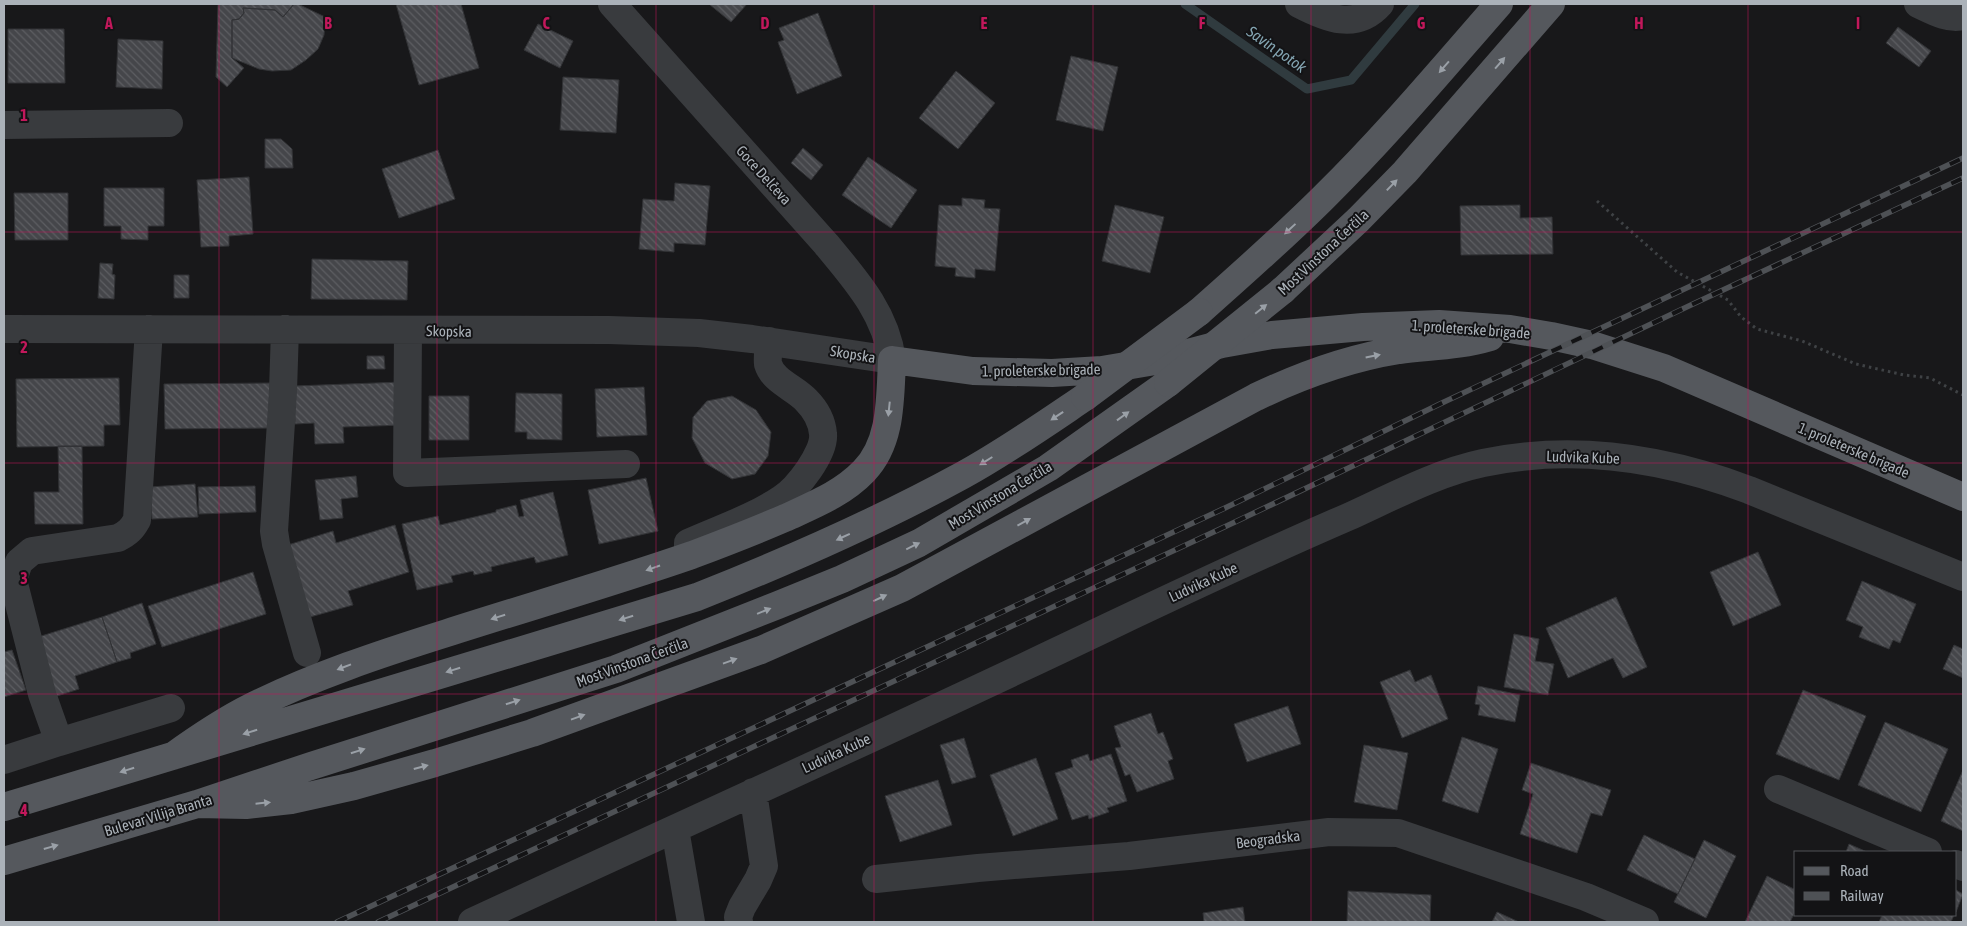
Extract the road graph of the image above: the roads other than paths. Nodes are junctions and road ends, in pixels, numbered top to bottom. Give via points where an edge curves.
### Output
1 (612, 4) edge
2 (1299, 4) edge
3 (1380, 4) edge
4 (1499, 4) edge
5 (1551, 4) edge
6 (1918, 4) edge
7 (1963, 16) edge
8 (170, 123) dead end
9 (4, 125) edge
10 (4, 329) edge
11 (149, 329) junction
12 (285, 329) junction
13 (1510, 329) junction
14 (408, 330) junction
15 (769, 341) junction
16 (892, 360) junction
17 (626, 464) dead end
18 (1963, 498) edge
19 (688, 556) junction
20 (1963, 577) edge
21 (307, 653) dead end
22 (171, 708) dead end
23 (59, 742) junction
24 (173, 756) junction
25 (4, 760) edge
26 (311, 766) joint
27 (1778, 789) dead end
28 (753, 792) junction
29 (197, 804) junction
30 (4, 807) edge
31 (675, 829) junction
32 (1926, 851) edge
33 (4, 861) edge
34 (876, 879) dead end
35 (472, 922) edge
36 (691, 922) edge
37 (738, 922) edge
38 (1644, 922) edge

1 - 16 street, Goce Delčeva via 855,279 882,321
2 - 3 street via 1342,21 1366,15
4 -> 24 main road, bridge via 1325,196 1256,262 1191,317 1085,397 965,474 843,537 697,597
26 -> 5 main road, Most Vinstona Čerčila, bridge via 616,669 788,602 919,543 1048,468 1168,383 1283,290 1405,172
6 - 7 street via 1938,13
8 - 9 street
10 - 11 street, Skopska
11 - 12 street, Skopska
11 - 23 street via 133,528 118,538 32,552 19,562 13,580 40,685
12 - 14 street, Skopska
12 - 21 street via 274,531
13 - 16 main road, 1. proleterske brigade via 1438,324 1272,335 1161,360 1102,370 1052,373 974,371
13 - 18 main road, 1. proleterske brigade via 1592,345 1664,368
29 -> 13 main road via 291,800 354,786 532,733 679,680 794,636 902,588 1256,396 1300,377 1361,358 1398,350 1460,344
14 - 15 street, Skopska via 699,333
14 - 17 street via 407,473
15 - 16 street, Skopska
15 - 19 street via 768,363 774,374 805,399 818,415 824,435 816,458 803,478 783,498 688,543
16 -> 19 main road via 886,432 864,472 816,504
19 -> 24 main road via 320,676 250,707
20 - 28 street, Ludvika Kube via 1714,477 1649,461 1584,454 1515,457 1438,477 1223,572
22 - 23 street
23 - 25 street
24 -> 30 main road
26 - 29 main road, Bulevar Vilija Branta
27 - 32 street
28 - 31 street, Ludvika Kube
28 - 37 street via 764,866 742,906
33 -> 29 main road, Bulevar Vilija Branta
31 - 35 street, Ludvika Kube
31 - 36 street
34 - 38 street, Beogradska via 1129,856 1329,832 1398,833 1586,897

